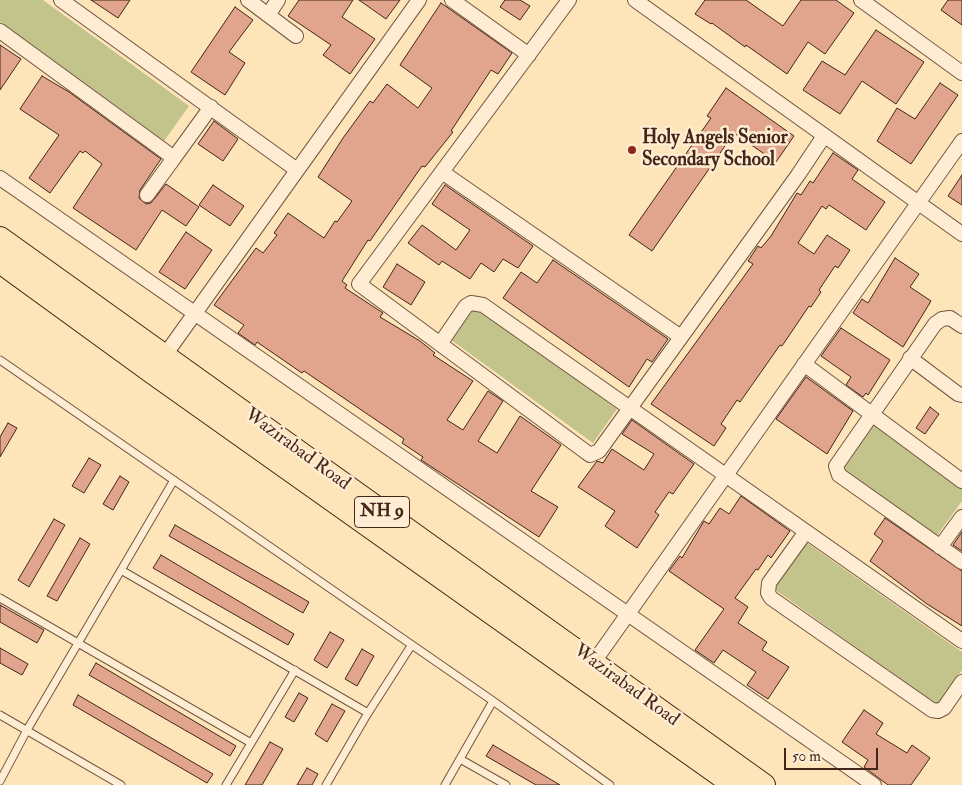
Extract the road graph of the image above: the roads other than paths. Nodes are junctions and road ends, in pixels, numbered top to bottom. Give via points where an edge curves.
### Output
1 (61, 0) edge
2 (248, 0) edge
3 (278, 0) edge
4 (419, 0) edge
5 (452, 0) edge
6 (569, 0) edge
7 (635, 0) edge
8 (861, 0) edge
9 (268, 15) junction
10 (0, 31) edge
11 (296, 36) dead end
12 (529, 55) junction
13 (962, 73) edge
14 (211, 107) junction
15 (824, 136) junction
16 (962, 141) edge
17 (174, 158) junction
18 (297, 170) junction
19 (442, 172) junction
20 (0, 178) edge
21 (147, 195) dead end
22 (918, 203) junction
23 (962, 234) edge
24 (0, 238) edge
25 (0, 262) edge
26 (195, 313) junction
27 (962, 326) edge
28 (681, 337) junction
29 (440, 344) junction
30 (165, 355) junction
31 (910, 358) junction
32 (0, 360) edge
33 (804, 364) junction
34 (962, 395) edge
35 (632, 408) junction
36 (871, 414) junction
37 (725, 476) junction
38 (174, 480) junction
39 (962, 480) edge
40 (962, 517) edge
41 (806, 533) junction
42 (940, 547) junction
43 (962, 562) edge
44 (121, 570) junction
45 (0, 598) edge
46 (628, 614) junction
47 (962, 641) edge
48 (79, 643) junction
49 (411, 646) junction
50 (295, 670) junction
51 (588, 671) junction
52 (962, 682) edge
53 (494, 701) junction
54 (368, 713) junction
55 (0, 714) edge
56 (27, 730) junction
57 (251, 743) junction
58 (460, 759) junction
59 (0, 781) edge
60 (121, 785) edge
61 (226, 785) edge
62 (326, 785) edge
63 (446, 785) edge
64 (506, 785) edge
65 (610, 785) edge
66 (734, 785) edge
67 (764, 785) edge
68 (874, 785) edge

1 - 14 street
2 - 9 street
3 - 9 street
4 - 18 street
5 - 12 street
6 - 12 street
7 - 15 street
8 - 13 street
9 - 11 street
10 - 17 street
12 - 19 street
14 - 17 street
14 - 18 street
15 - 22 street
15 - 28 street
16 - 22 street
17 - 21 street
18 - 26 street
19 - 28 street
19 - 29 street via 359,284
20 - 26 street
22 - 23 street
22 - 33 street
24 - 30 highway, Wazirabad Road / NH 9
25 - 51 highway, Wazirabad Road / NH 9
26 - 30 street
26 - 46 street
27 - 31 street via 950,318 942,319
28 - 35 street
29 - 35 street via 466,306 471,303 483,305
29 - 35 street via 590,455 600,451
30 - 51 highway, Wazirabad Road / NH 9
31 - 34 street
31 - 36 street
32 - 38 lane
33 - 36 street
33 - 37 street
35 - 37 street
36 - 39 street
36 - 42 street via 837,463 836,470
37 - 41 street
37 - 46 street
38 - 44 lane
38 - 49 lane
40 - 42 street
41 - 47 street
41 - 52 street via 769,583 771,598 932,710 944,708
42 - 43 street
44 - 48 lane
44 - 50 lane
45 - 48 lane
46 - 51 street
46 - 68 street
48 - 56 lane
48 - 57 lane
49 - 53 lane
49 - 54 lane
50 - 54 lane
50 - 57 lane
51 - 66 highway, Wazirabad Road / NH 9
51 - 67 highway, Wazirabad Road / NH 9
53 - 58 lane
53 - 65 lane
54 - 62 lane
55 - 56 lane
56 - 59 lane
56 - 60 lane
57 - 61 lane
58 - 63 lane
58 - 64 lane

